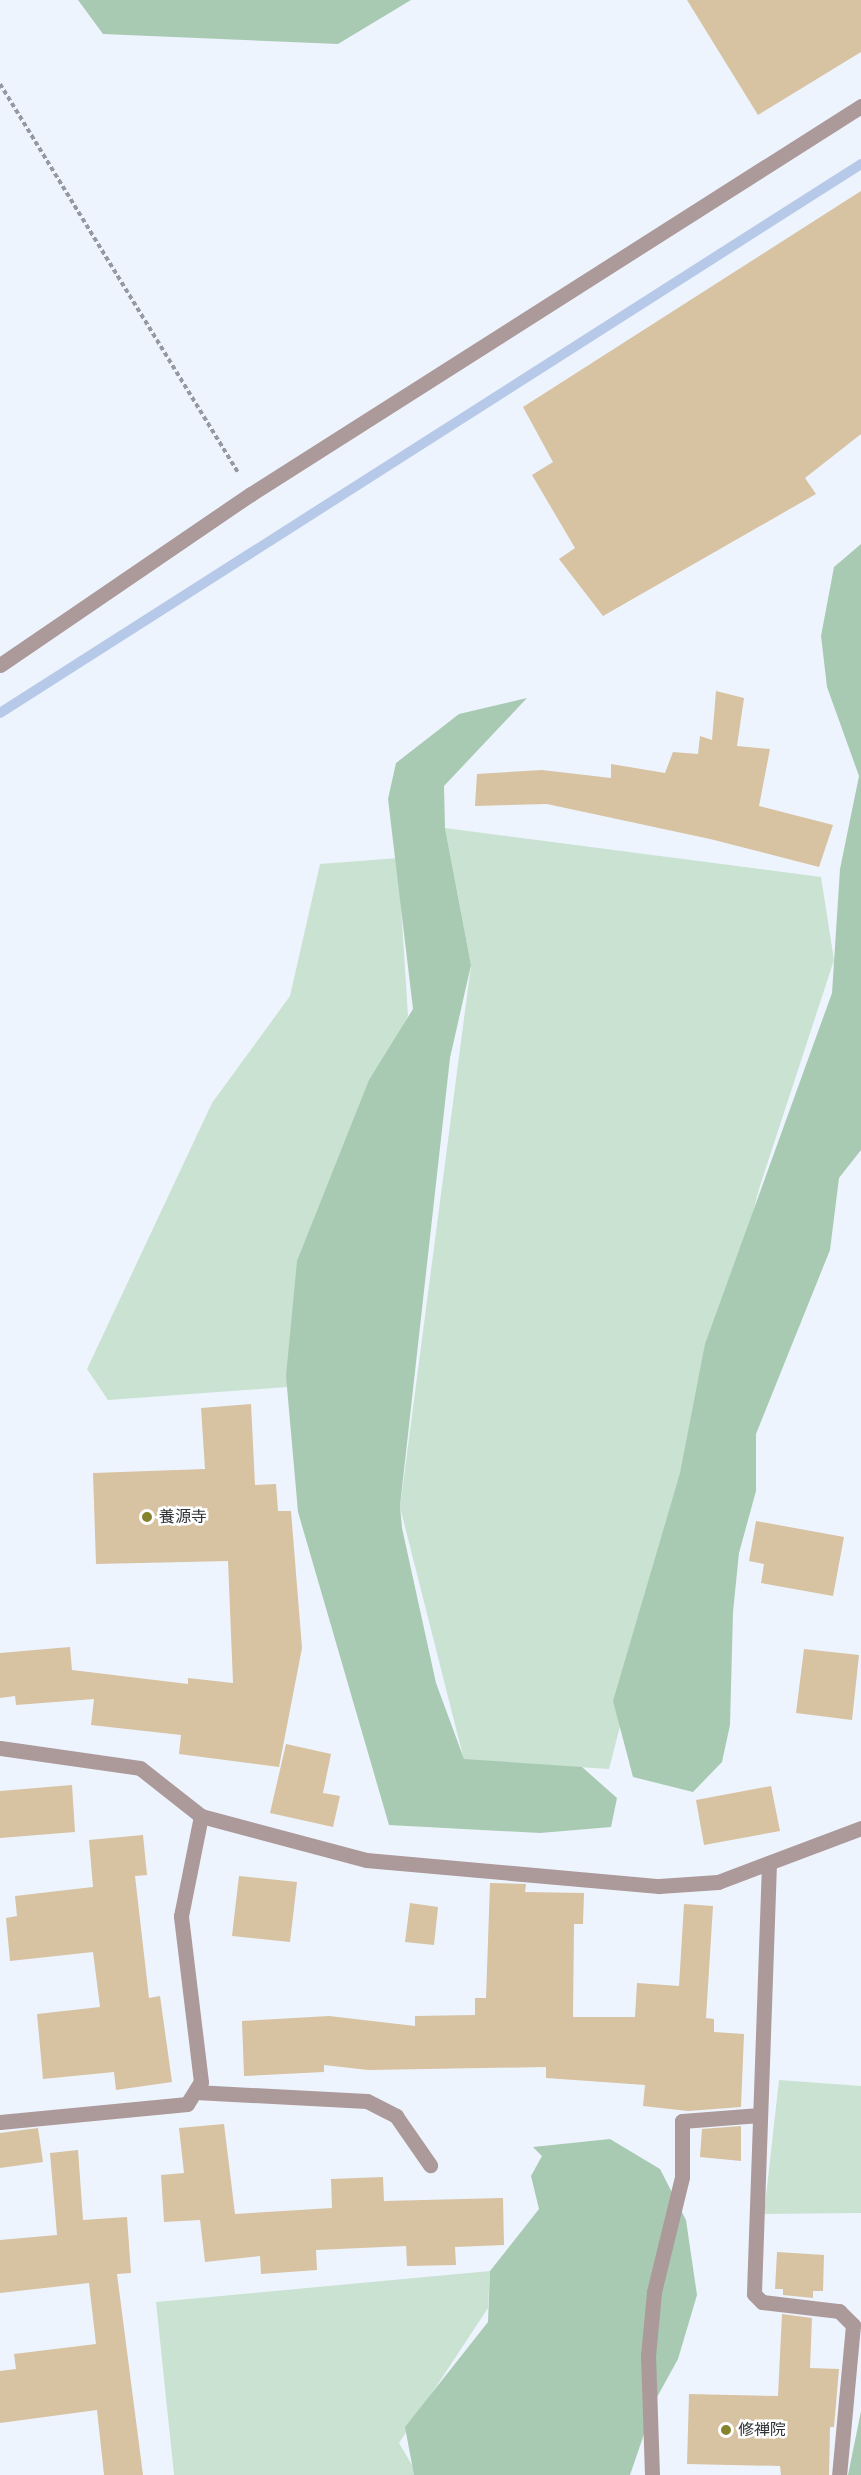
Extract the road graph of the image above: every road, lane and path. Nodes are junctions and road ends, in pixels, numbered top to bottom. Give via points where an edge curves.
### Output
1 (0, 84) edge
2 (861, 106) edge
3 (251, 494) junction
4 (0, 665) edge
5 (0, 1748) edge
6 (201, 1816) junction
7 (861, 1828) edge
8 (769, 1863) junction
9 (195, 2092) junction
10 (760, 2115) junction
11 (0, 2122) edge
12 (430, 2165) dead end
13 (652, 2475) edge
14 (840, 2475) edge

1 - 3 path
2 - 3 street
3 - 4 street
5 - 6 street via 140,1768
6 - 8 street via 366,1860 659,1886 718,1882
6 - 9 street via 181,1916 201,2082
7 - 8 street
8 - 10 street
9 - 11 street via 187,2104
9 - 12 street via 367,2101 396,2116
10 - 13 street via 682,2121 682,2177 654,2292 648,2356
10 - 14 street via 754,2295 762,2302 839,2311 853,2325

